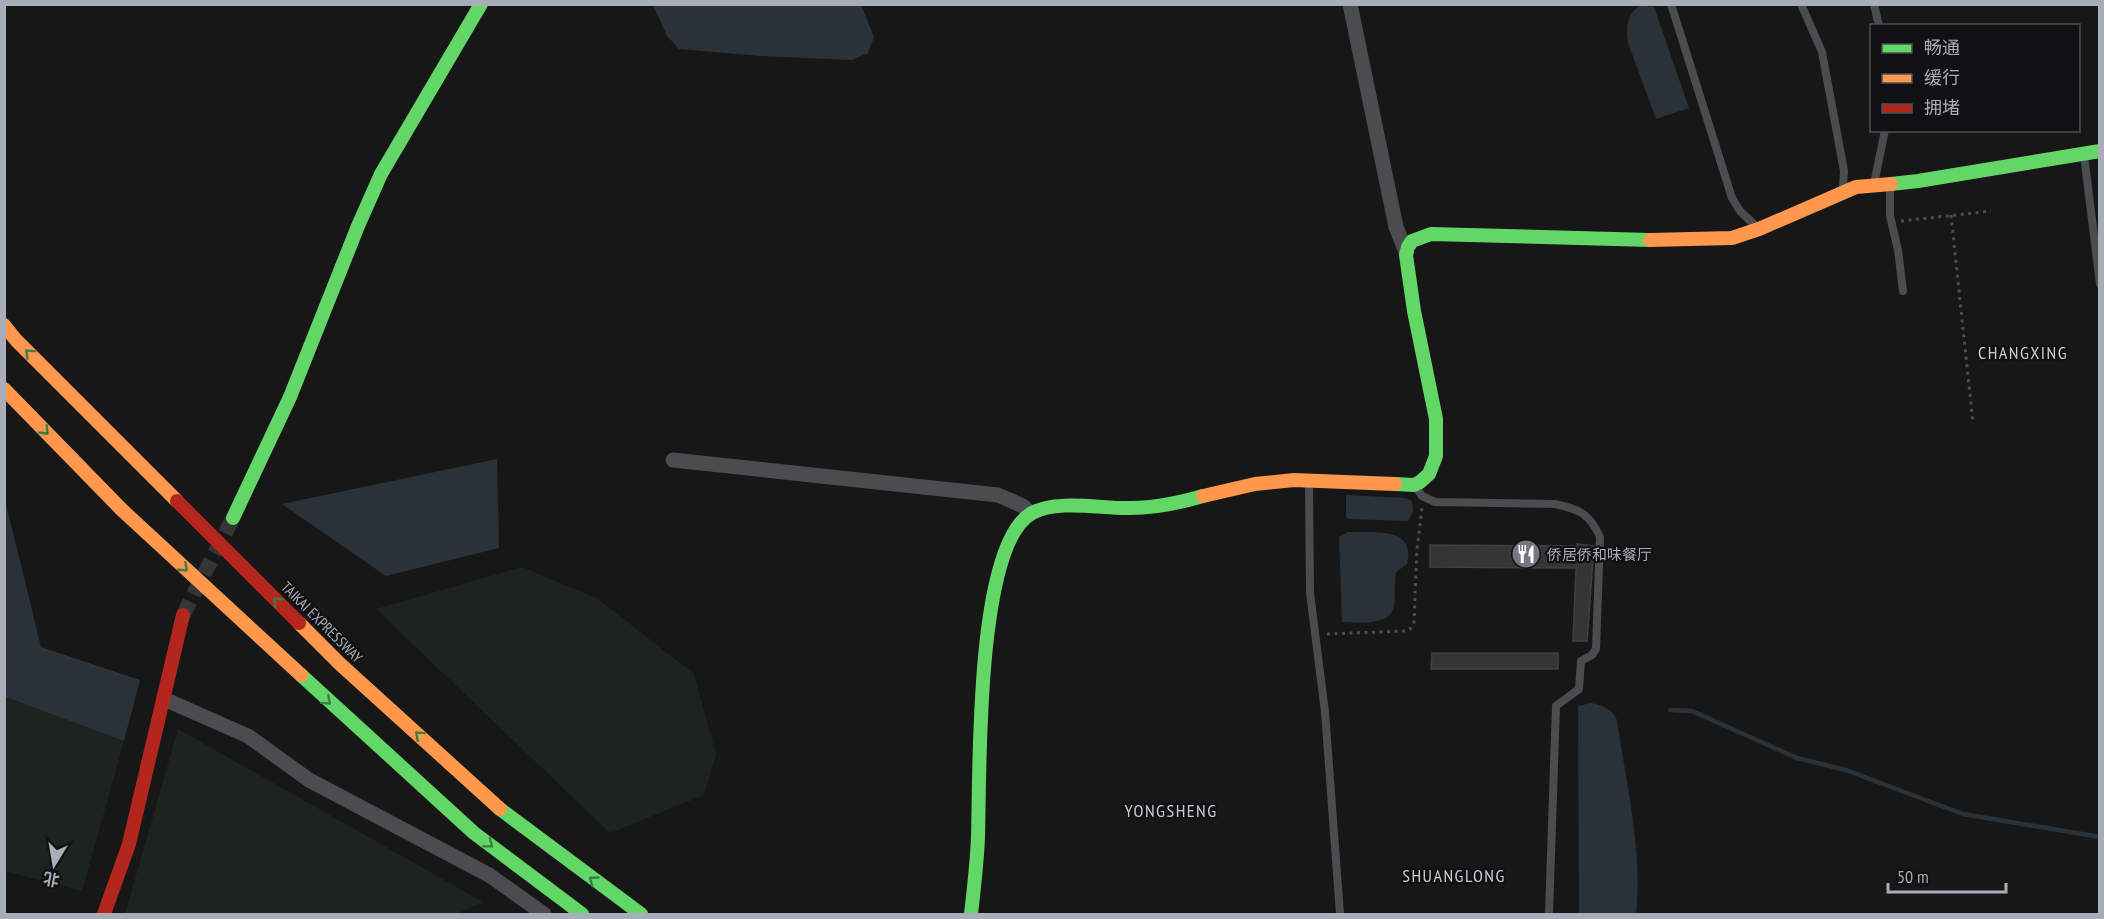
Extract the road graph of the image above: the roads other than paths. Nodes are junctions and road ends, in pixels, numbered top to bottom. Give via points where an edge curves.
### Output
1 (481, 4) edge
2 (1350, 4) edge
3 (1671, 4) edge
4 (1801, 4) edge
5 (1874, 4) edge
6 (1879, 24) edge
7 (1885, 132) edge
8 (2100, 151) edge
9 (2084, 154) junction
10 (1891, 184) junction
11 (1874, 185) junction
12 (1843, 191) junction
13 (1759, 229) junction
14 (1406, 252) junction
15 (2100, 284) edge
16 (1903, 291) dead end
17 (4, 325) edge
18 (4, 389) edge
19 (673, 460) dead end
20 (1309, 480) junction
21 (1414, 485) junction
22 (1030, 513) junction
23 (233, 518) tunnel mouth
24 (183, 615) tunnel mouth
25 (164, 699) junction
26 (104, 915) edge
27 (544, 915) edge
28 (582, 915) edge
29 (641, 915) edge
30 (972, 915) edge
31 (1340, 915) edge
32 (1549, 915) edge

1 - 23 main road via 381,174 290,397
2 - 14 street via 1396,227
3 - 13 lane via 1732,198
4 - 12 lane via 1822,52 1844,171
5 - 6 lane
7 - 11 lane
8 - 9 main road
9 - 10 main road
9 - 15 lane
10 - 11 main road
10 - 16 lane via 1890,216
11 - 12 main road
12 - 13 main road
13 - 14 main road via 1732,238 1431,234 1419,236
14 - 21 main road via 1437,441 1430,474
29 -> 17 main road, TAIKAI EXPRESSWAY via 504,813 340,664
18 -> 28 main road via 121,509 444,807
19 - 22 street via 998,495
20 - 21 main road
20 - 22 main road via 1256,483 1144,508 1064,507
20 - 31 lane via 1310,593 1325,712
21 - 32 lane via 1419,493 1435,502 1562,506 1581,512 1594,524 1600,537 1596,649 1581,661 1579,689 1556,706
22 - 30 main road via 1016,526 1006,547 992,596 985,654
24 - 25 main road
25 - 26 main road via 129,844
25 - 27 street via 248,736 309,780 489,875

